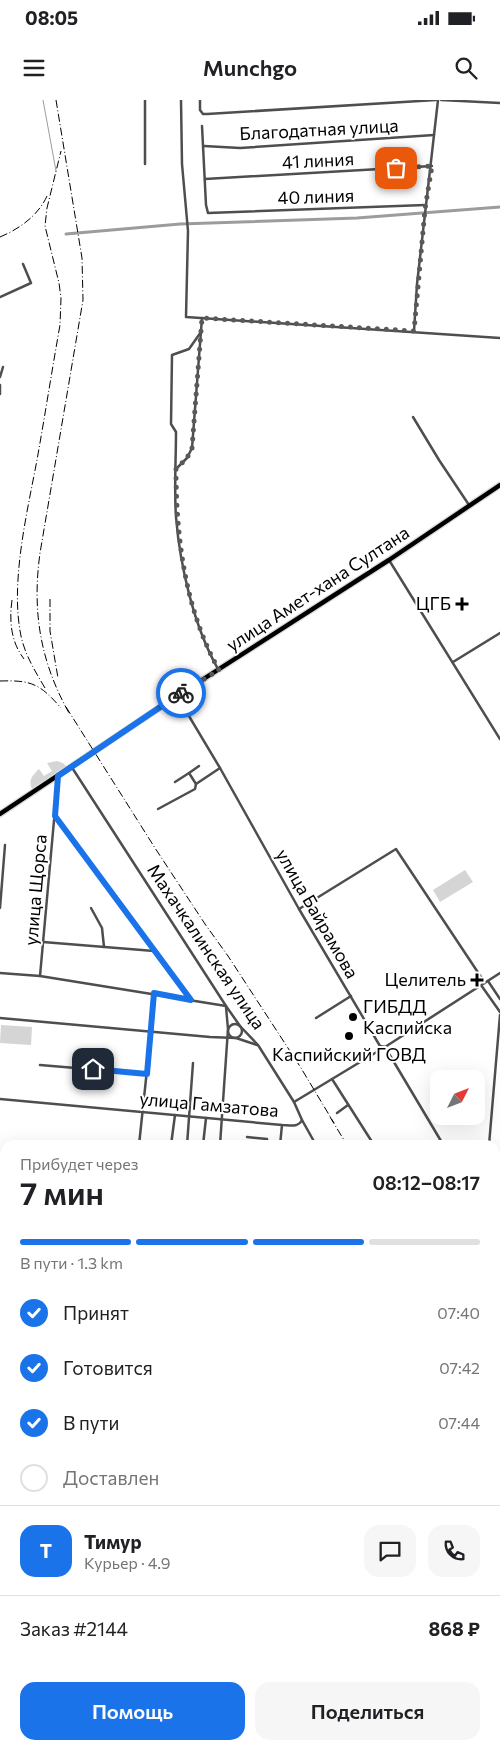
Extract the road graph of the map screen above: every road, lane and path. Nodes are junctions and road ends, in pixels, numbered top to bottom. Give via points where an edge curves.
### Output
1 (146, 100) edge
2 (181, 100) edge
3 (200, 100) edge
4 (438, 100) edge
5 (500, 103) edge
6 (202, 126) dead end
7 (434, 136) junction
8 (204, 146) junction
9 (146, 164) dead end
10 (432, 166) junction
11 (205, 179) junction
12 (425, 207) junction
13 (23, 264) dead end
14 (0, 297) edge
15 (202, 318) junction
16 (414, 331) junction
17 (201, 332) junction
18 (500, 338) edge
19 (3, 367) dead end
20 (0, 377) edge
21 (0, 384) edge
22 (0, 394) edge
23 (413, 417) dead end
24 (176, 469) junction
25 (500, 485) edge
26 (469, 505) junction
27 (389, 560) junction
28 (500, 632) edge
29 (453, 662) junction
30 (219, 670) junction
31 (177, 696) junction
32 (500, 739) edge
33 (71, 766) junction
34 (199, 766) dead end
35 (220, 768) junction
36 (189, 773) junction
37 (58, 776) junction
38 (175, 782) dead end
39 (196, 784) junction
40 (158, 810) dead end
41 (0, 814) edge
42 (55, 816) junction
43 (5, 845) dead end
44 (0, 908) edge
45 (91, 908) dead end
46 (299, 910) junction
47 (43, 942) junction
48 (104, 947) junction
49 (154, 951) junction
50 (0, 973) edge
51 (500, 973) edge
52 (40, 976) junction
53 (487, 982) junction
54 (482, 985) junction
55 (154, 993) junction
56 (351, 996) junction
57 (500, 998) edge
58 (191, 1000) junction
59 (226, 1006) junction
60 (500, 1016) edge
61 (0, 1018) edge
62 (316, 1018) dead end
63 (240, 1026) junction
64 (228, 1029) junction
65 (151, 1032) junction
66 (227, 1038) junction
67 (236, 1038) junction
68 (258, 1045) junction
69 (384, 1047) junction
70 (193, 1063) dead end
71 (40, 1065) dead end
72 (147, 1074) junction
73 (332, 1079) junction
74 (0, 1099) edge
75 (294, 1102) junction
76 (348, 1105) junction
77 (143, 1112) junction
78 (337, 1112) dead end
79 (175, 1115) junction
80 (190, 1116) junction
81 (206, 1118) junction
82 (222, 1119) junction
83 (302, 1120) junction
84 (282, 1125) junction
85 (247, 1137) dead end
86 (140, 1140) edge
87 (172, 1140) edge
88 (187, 1140) edge
89 (204, 1140) edge
90 (220, 1140) edge
91 (267, 1140) edge
92 (280, 1140) edge
93 (313, 1140) edge
94 (371, 1140) edge
95 (440, 1140) edge
96 (489, 1140) edge

1 - 9 street
2 - 15 street via 188,231 186,317
3 - 4 street via 200,110 204,114
4 - 5 street
4 - 7 street
6 - 8 street
7 - 8 street, Благодатная улица via 240,148
7 - 10 street
8 - 11 street
10 - 11 street, 41 линия
10 - 12 street
11 - 12 street, 40 линия via 208,213
12 - 16 street
13 - 14 street via 31,283
15 - 16 street
15 - 17 street
16 - 18 street
17 - 24 street via 192,448
17 - 24 street via 189,349 171,356 171,424 176,432
19 - 20 street
21 - 22 street
23 - 26 street
24 - 30 street via 176,517 186,579 208,652
25 - 26 main road, улица Амет-хана Султана
26 - 27 main road, улица Амет-хана Султана
27 - 29 street
27 - 30 main road, улица Амет-хана Султана
28 - 29 street
29 - 32 street
30 - 31 main road, улица Амет-хана Султана
31 - 33 main road, улица Амет-хана Султана
31 - 35 street, улица Байрамова
33 - 37 main road, улица Амет-хана Султана
33 - 59 street, Махачкалинская улица
34 - 36 street
35 - 39 street
35 - 46 street, улица Байрамова
36 - 38 street
36 - 39 street
37 - 41 main road, улица Амет-хана Султана
37 - 42 street, улица Щорса
39 - 40 street via 195,789
42 - 47 street, улица Щорса
42 - 49 street
43 - 44 street
45 - 48 street via 102,928
46 - 53 street via 396,849
46 - 56 street, улица Байрамова
47 - 48 street
47 - 52 street, улица Щорса
48 - 49 street
49 - 58 street
50 - 52 street
51 - 53 street
52 - 55 street
53 - 54 street
53 - 57 street
54 - 60 street
54 - 69 street
55 - 58 street
55 - 65 street
56 - 62 street
56 - 69 street, улица Байрамова via 380,1046
58 - 59 street
59 - 63 street, Махачкалинская улица
59 - 64 street
60 - 96 street
61 - 65 street
63 - 64 street via 234,1024
63 - 67 street via 242,1032
63 - 68 street, Махачкалинская улица
64 - 66 street
64 - 67 street
65 - 66 street
65 - 72 street
66 - 67 street
66 - 82 street
67 - 68 street
68 - 75 street, Махачкалинская улица
69 - 73 street
69 - 95 street, улица Байрамова
70 - 80 street
71 - 72 street
72 - 77 street
73 - 75 street
73 - 76 street
74 - 77 street, улица Гамзатова
75 - 83 street, Махачкалинская улица
76 - 78 street
76 - 94 street
77 - 79 street, улица Гамзатова
77 - 86 street
79 - 80 street, улица Гамзатова
79 - 87 street
80 - 81 street, улица Гамзатова
80 - 88 street
81 - 82 street, улица Гамзатова
81 - 89 street
82 - 84 street, улица Гамзатова
82 - 90 street
83 - 84 street, улица Гамзатова via 296,1126
83 - 93 street, Махачкалинская улица
84 - 92 street
85 - 91 street

